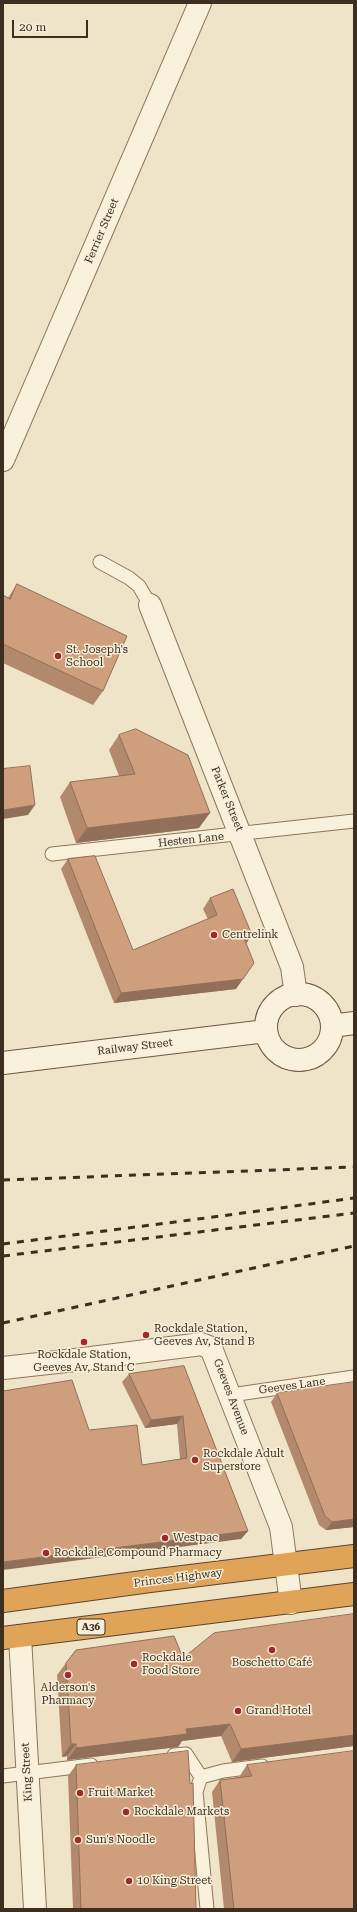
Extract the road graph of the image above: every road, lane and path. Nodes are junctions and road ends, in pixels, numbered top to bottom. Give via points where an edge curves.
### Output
1 (200, 3) edge
2 (3, 460) edge
3 (100, 562) dead end
4 (150, 605) joint
5 (354, 821) edge
6 (241, 835) junction
7 (52, 854) dead end
8 (296, 995) junction
9 (354, 1023) edge
10 (332, 1026) junction
11 (266, 1031) junction
12 (3, 1063) edge
13 (3, 1368) edge
14 (354, 1378) edge
15 (231, 1395) junction
16 (354, 1556) edge
17 (287, 1565) junction
18 (354, 1594) edge
19 (3, 1601) edge
20 (291, 1603) junction
21 (12, 1637) edge
22 (162, 1757) edge
23 (101, 1764) edge
24 (277, 1764) edge
25 (27, 1772) junction
26 (3, 1776) edge
27 (201, 1777) junction
28 (35, 1909) edge
29 (207, 1909) edge

1 - 2 street, Ferrier Street
3 - 4 lane via 139,586
4 - 6 street, Parker Street
5 - 6 lane, Hesten Lane
6 - 7 lane, Hesten Lane
6 - 8 street, Parker Street via 292,967
8 - 10 street via 316,999 330,1016
8 - 11 street via 285,997 277,1003 267,1021
9 - 10 street
10 - 11 street via 325,1047 307,1059 296,1060 276,1051
11 - 12 street, Railway Street
13 - 15 street, Geeves Avenue via 201,1344 214,1352
14 - 15 lane, Geeves Lane
15 - 17 street, Geeves Avenue via 281,1526
16 - 17 highway, Princes Highway
17 - 19 highway, Princes Highway
17 - 20 street, Geeves Avenue
18 - 20 highway, A36
20 - 21 highway, A36
21 - 25 street, King Street
22 - 27 lane via 186,1754
23 - 25 lane
24 - 27 lane
25 - 26 lane
25 - 28 street, King Street
27 - 29 lane via 196,1792

